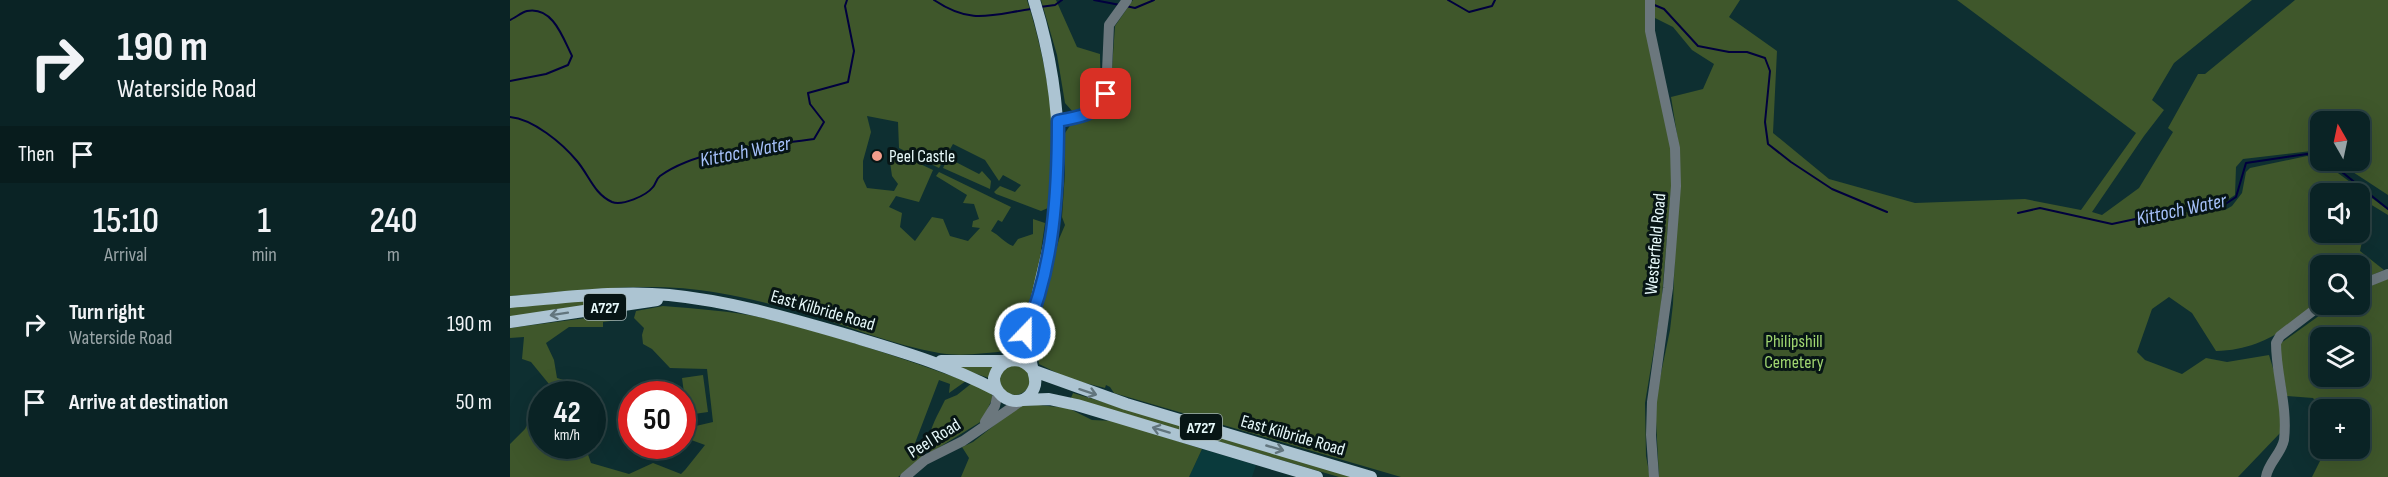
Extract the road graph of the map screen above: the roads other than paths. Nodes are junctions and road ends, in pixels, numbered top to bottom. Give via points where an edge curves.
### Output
1 (1034, 0) edge
2 (1650, 0) edge
3 (1126, 1) edge
4 (1058, 121) junction
5 (2388, 274) edge
6 (2370, 281) edge
7 (700, 300) junction
8 (510, 302) edge
9 (1034, 313) junction
10 (2310, 313) edge
11 (510, 322) edge
12 (934, 361) junction
13 (1008, 361) junction
14 (1033, 370) junction
15 (997, 392) junction
16 (1022, 400) junction
17 (981, 427) junction
18 (905, 477) edge
19 (1317, 477) edge
20 (1371, 477) edge
21 (1654, 477) edge
22 (2266, 477) edge

1 - 4 main road via 1047,42
2 - 21 street, Westerfield Road via 1650,31 1675,148 1676,186 1668,288 1652,402
3 - 4 street via 1109,25 1106,94 1100,106 1087,115
4 - 9 main road via 1054,216
5 - 6 street
7 - 8 main road, East Kilbride Road / A727 via 639,293
7 -> 11 main road, East Kilbride Road / A727 via 627,303
7 - 12 main road, East Kilbride Road / A727 via 766,311
9 - 13 main road via 1019,347
9 - 14 main road
10 - 22 street via 2276,343 2284,403 2283,441
12 - 13 main road, East Kilbride Road / A727
12 - 15 main road, East Kilbride Road / A727
13 - 14 main road via 1025,362
13 - 15 main road via 995,374
14 - 16 main road via 1034,389
14 -> 20 main road, East Kilbride Road / A727 via 1126,404
15 - 16 main road via 1009,400
15 - 17 street, Peel Road via 995,406
16 - 17 street, Peel Road
19 -> 16 main road, East Kilbride Road / A727 via 1077,405 1049,399
17 - 18 street, Peel Road via 925,460

